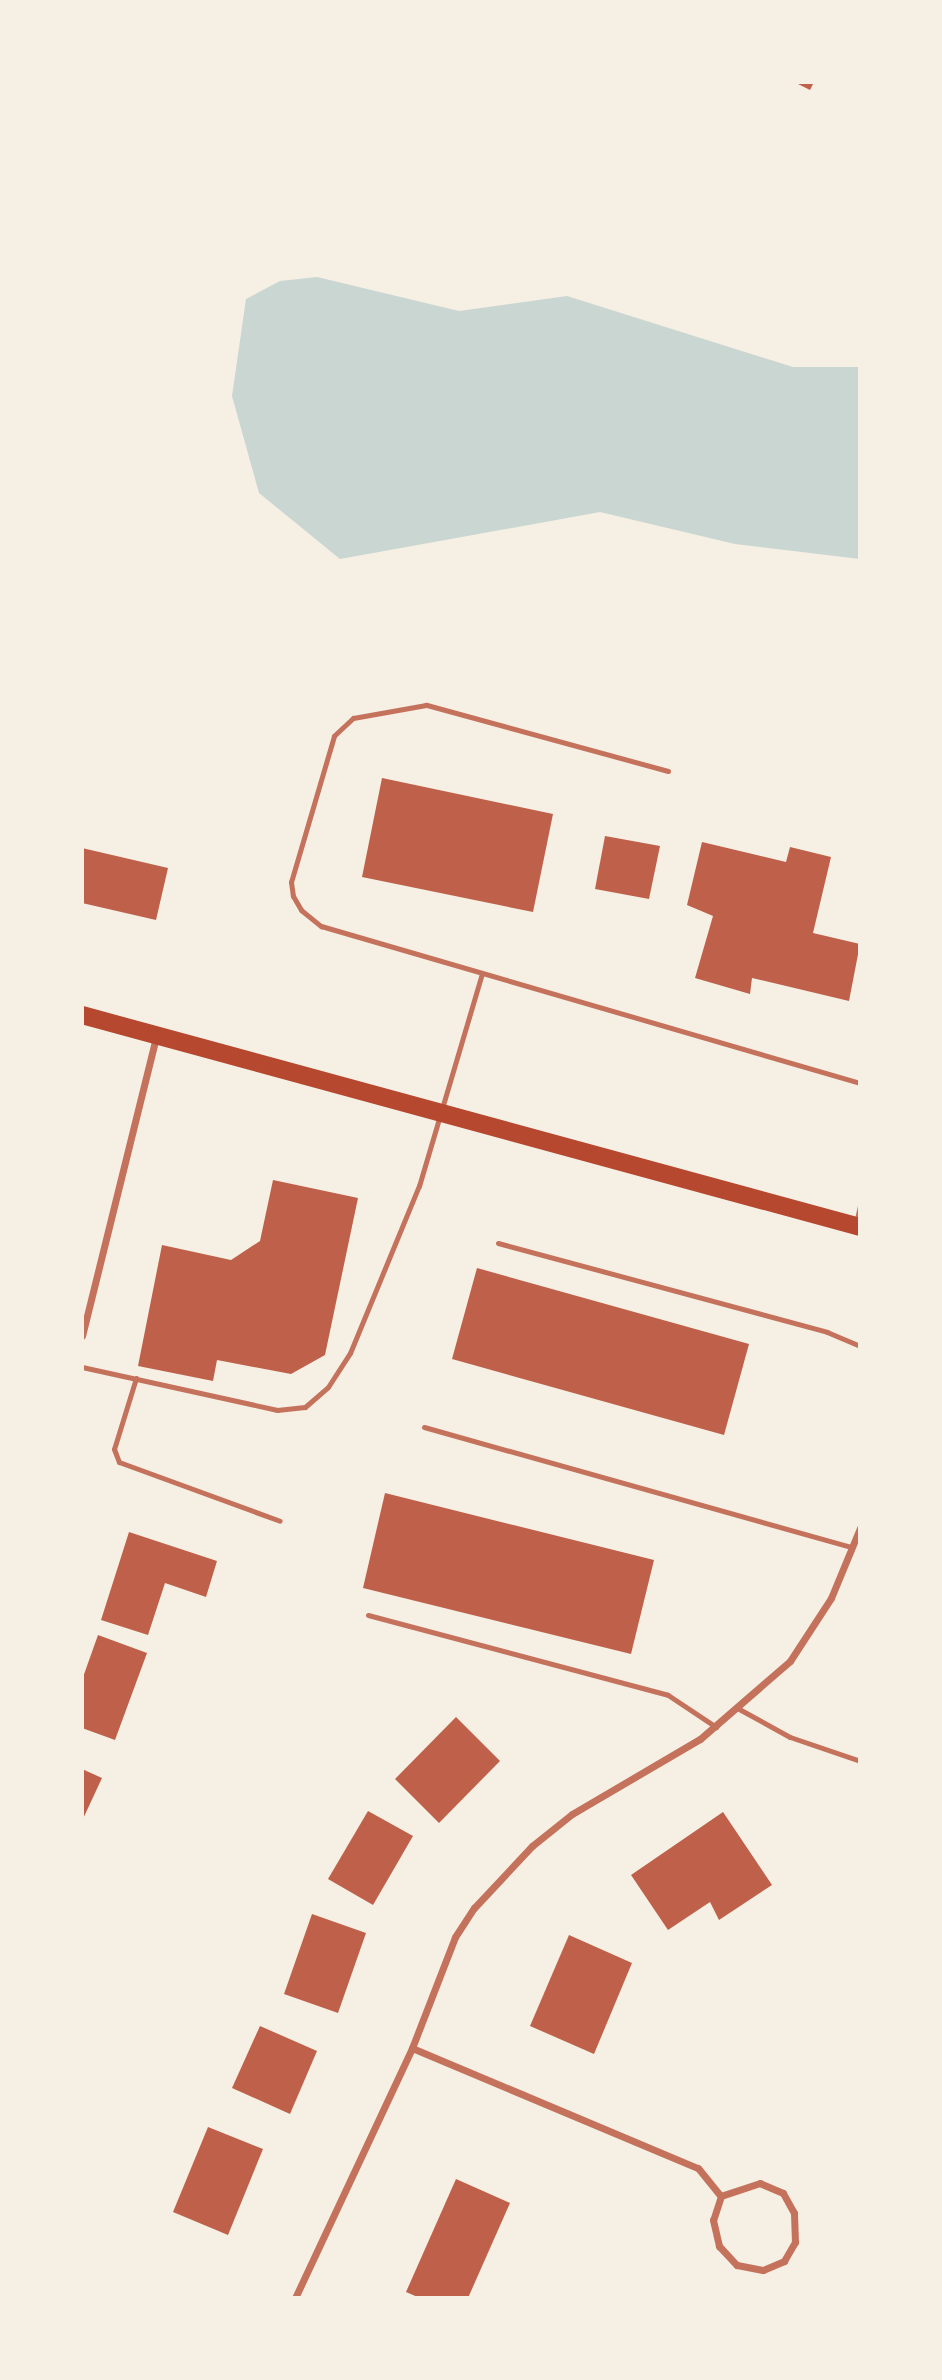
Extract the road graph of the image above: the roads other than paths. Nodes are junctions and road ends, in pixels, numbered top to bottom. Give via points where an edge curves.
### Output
1 (668, 771) dead end
2 (482, 973) junction
3 (82, 1015) edge
4 (156, 1035) junction
5 (860, 1083) edge
6 (441, 1113) junction
7 (860, 1205) edge
8 (858, 1226) edge
9 (498, 1243) dead end
10 (82, 1336) edge
11 (860, 1346) edge
12 (82, 1367) edge
13 (136, 1378) junction
14 (424, 1427) dead end
15 (280, 1521) dead end
16 (860, 1528) edge
17 (852, 1546) junction
18 (368, 1615) dead end
19 (739, 1709) junction
20 (716, 1727) junction
21 (860, 1761) edge
22 (412, 2048) junction
23 (721, 2196) junction
24 (295, 2298) edge

1 - 2 lane via 426,705 367,715 342,725 334,736 291,882 300,910 321,926
2 - 5 lane
2 - 6 lane
3 - 4 main road
4 - 6 main road
4 - 10 street
6 - 8 main road
6 - 13 lane via 350,1353 328,1387 305,1407 277,1410
7 - 8 lane
9 - 11 lane via 827,1332
12 - 13 lane
13 - 15 lane via 114,1449 119,1462
14 - 17 lane
16 - 17 street
17 - 19 street via 831,1598 790,1661
18 - 20 lane via 668,1695
19 - 20 street
19 - 21 lane via 790,1737
20 - 22 street via 572,1814 502,1875 455,1937
22 - 23 street via 698,2168
22 - 24 street
23 - 23 street via 713,2220 719,2246 737,2265 763,2270 784,2261 796,2242 794,2213 783,2193 760,2183

